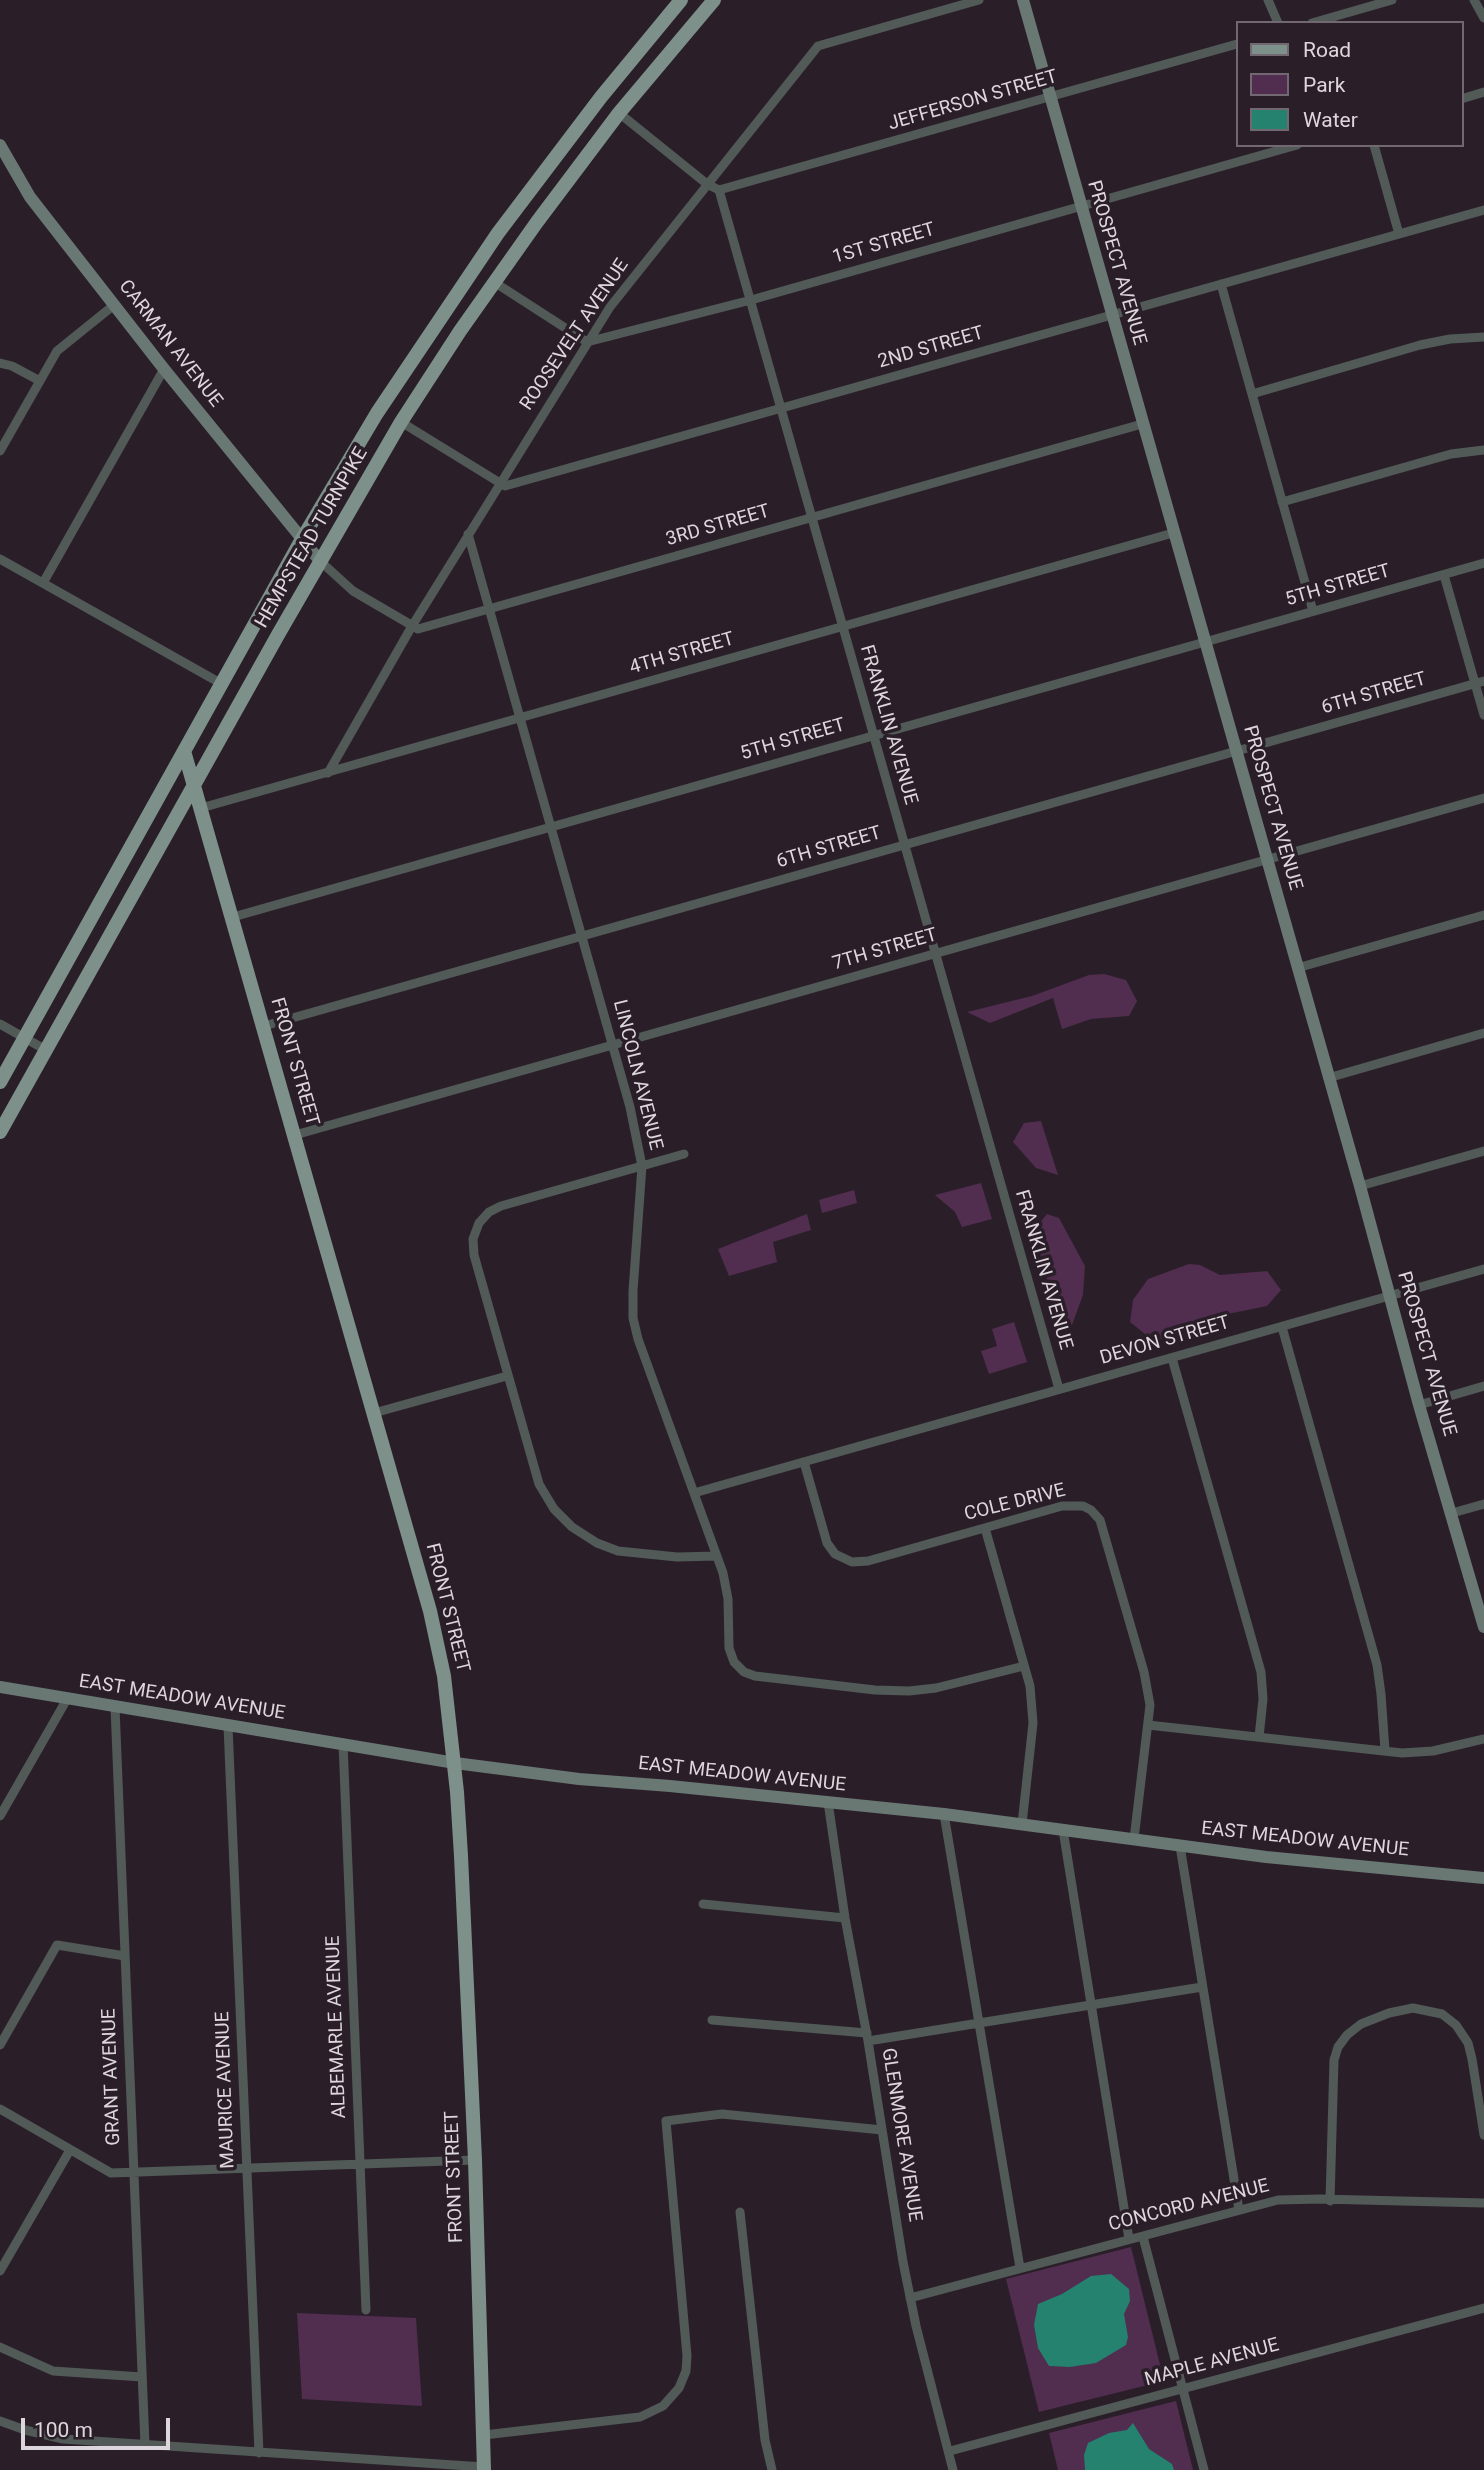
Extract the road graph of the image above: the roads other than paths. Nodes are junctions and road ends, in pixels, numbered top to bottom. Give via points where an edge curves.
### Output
1 (681, 0) edge
2 (714, 0) edge
3 (979, 0) edge
4 (1023, 0) edge
5 (1268, 0) edge
6 (1390, 0) edge
7 (1474, 0) edge
8 (1484, 19) edge
9 (1277, 21) edge
10 (1319, 21) edge
11 (1236, 44) edge
12 (1484, 92) edge
13 (1050, 98) junction
14 (1463, 98) edge
15 (619, 113) junction
16 (0, 145) edge
17 (1290, 147) edge
18 (1375, 147) edge
19 (707, 184) junction
20 (719, 190) junction
21 (1080, 206) junction
22 (1484, 210) edge
23 (1399, 234) junction
24 (494, 282) junction
25 (1221, 285) junction
26 (751, 300) junction
27 (114, 305) junction
28 (1111, 315) junction
29 (1484, 337) edge
30 (587, 342) junction
31 (0, 363) edge
32 (164, 369) junction
33 (40, 381) junction
34 (1252, 394) junction
35 (781, 409) junction
36 (401, 422) junction
37 (1142, 424) junction
38 (1484, 450) edge
39 (0, 451) edge
40 (499, 483) junction
41 (1282, 502) junction
42 (811, 518) junction
43 (1173, 533) junction
44 (468, 534) junction
45 (302, 539) junction
46 (0, 559) edge
47 (320, 561) junction
48 (1484, 563) edge
49 (1444, 575) junction
50 (43, 583) junction
51 (489, 609) junction
52 (1313, 611) junction
53 (412, 625) junction
54 (842, 626) junction
55 (1204, 642) junction
56 (1479, 682) edge
57 (222, 684) junction
58 (1484, 715) edge
59 (520, 718) junction
60 (873, 736) junction
61 (184, 751) junction
62 (1235, 751) junction
63 (328, 773) junction
64 (195, 785) junction
65 (1484, 798) edge
66 (201, 808) junction
67 (551, 827) junction
68 (904, 845) junction
69 (1266, 860) junction
70 (1484, 915) edge
71 (233, 917) junction
72 (582, 936) junction
73 (935, 954) junction
74 (1297, 968) junction
75 (0, 1024) edge
76 (264, 1026) junction
77 (1484, 1033) edge
78 (25, 1038) junction
79 (613, 1045) junction
80 (46, 1050) junction
81 (1328, 1077) junction
82 (0, 1082) edge
83 (0, 1132) edge
84 (295, 1135) junction
85 (1484, 1151) edge
86 (684, 1154) dead end
87 (642, 1167) junction
88 (1360, 1186) junction
89 (1484, 1269) edge
90 (1390, 1296) junction
91 (1282, 1327) junction
92 (1172, 1358) junction
93 (507, 1376) junction
94 (1484, 1386) edge
95 (1059, 1389) junction
96 (1419, 1405) junction
97 (374, 1413) junction
98 (804, 1462) junction
99 (694, 1493) junction
100 (1484, 1504) edge
101 (1452, 1513) junction
102 (985, 1528) junction
103 (717, 1556) junction
104 (1484, 1624) edge
105 (1024, 1666) junction
106 (0, 1687) edge
107 (67, 1699) junction
108 (115, 1707) junction
109 (1148, 1725) junction
110 (228, 1726) junction
111 (1259, 1737) junction
112 (1484, 1739) edge
113 (343, 1743) junction
114 (1385, 1750) junction
115 (455, 1763) junction
116 (828, 1802) junction
117 (944, 1814) junction
118 (0, 1816) edge
119 (1022, 1824) junction
120 (1063, 1830) junction
121 (1134, 1839) junction
122 (1180, 1846) junction
123 (1484, 1878) edge
124 (703, 1904) dead end
125 (845, 1918) junction
126 (125, 1956) junction
127 (1202, 1987) junction
128 (1091, 2005) junction
129 (712, 2020) dead end
130 (979, 2024) junction
131 (867, 2037) junction
132 (0, 2045) edge
133 (0, 2109) edge
134 (882, 2130) junction
135 (1484, 2135) edge
136 (70, 2150) junction
137 (475, 2160) junction
138 (360, 2164) junction
139 (247, 2169) junction
140 (134, 2174) junction
141 (1330, 2201) junction
142 (1484, 2203) edge
143 (1239, 2210) junction
144 (740, 2212) dead end
145 (1143, 2237) junction
146 (1129, 2239) junction
147 (1020, 2268) junction
148 (0, 2271) edge
149 (910, 2298) junction
150 (1484, 2308) edge
151 (366, 2310) dead end
152 (0, 2347) edge
153 (142, 2377) junction
154 (1182, 2389) junction
155 (0, 2421) edge
156 (484, 2435) junction
157 (145, 2445) junction
158 (950, 2451) junction
159 (259, 2453) junction
160 (345, 2459) junction
161 (484, 2469) edge
162 (345, 2470) edge
163 (772, 2470) edge
164 (953, 2470) edge
165 (1204, 2470) edge

1 - 45 main road, HEMPSTEAD TURNPIKE via 498,233 404,371
2 - 15 main road, HEMPSTEAD TURNPIKE
3 - 19 street, ROOSEVELT AVENUE via 818,46
4 - 13 street, PROSPECT AVENUE
5 - 9 street
6 - 10 street
7 - 8 street
11 - 13 street, JEFFERSON STREET
12 - 14 street
13 - 20 street, JEFFERSON STREET
13 - 21 street, PROSPECT AVENUE
15 - 19 street
15 - 24 main road, HEMPSTEAD TURNPIKE
16 - 27 street, CARMAN AVENUE via 30,197
17 - 21 street, 1ST STREET
18 - 23 street
19 - 20 street
19 - 30 street, ROOSEVELT AVENUE
20 - 26 street, FRANKLIN AVENUE
21 - 26 street, 1ST STREET
21 - 28 street, PROSPECT AVENUE
22 - 23 street, 2ND STREET
23 - 25 street, 2ND STREET
24 - 30 street
24 - 36 main road, HEMPSTEAD TURNPIKE
25 - 28 street, 2ND STREET
25 - 34 street
26 - 30 street, 1ST STREET
26 - 35 street, FRANKLIN AVENUE
27 - 32 street, CARMAN AVENUE
27 - 33 street via 57,351
28 - 35 street, 2ND STREET
28 - 37 street, PROSPECT AVENUE
29 - 34 street via 1420,345
30 - 40 street, ROOSEVELT AVENUE
31 - 33 street
32 - 45 street, CARMAN AVENUE
32 - 50 street
33 - 39 street
34 - 41 street
35 - 40 street, 2ND STREET via 505,486
35 - 42 street, FRANKLIN AVENUE
36 - 40 street
36 - 47 main road, HEMPSTEAD TURNPIKE
37 - 42 street, 3RD STREET
37 - 43 street, PROSPECT AVENUE
38 - 41 street via 1451,454
40 - 44 street, ROOSEVELT AVENUE
41 - 52 street
42 - 51 street, 3RD STREET
42 - 54 street, FRANKLIN AVENUE
43 - 54 street, 4TH STREET
43 - 55 street, PROSPECT AVENUE
44 - 51 street, LINCOLN AVENUE
44 - 53 street, ROOSEVELT AVENUE
45 - 47 street, CARMAN AVENUE
45 - 57 main road, HEMPSTEAD TURNPIKE
46 - 50 street
47 - 53 street via 353,591
47 - 64 main road, HEMPSTEAD TURNPIKE
48 - 49 street, 5TH STREET
49 - 52 street, 5TH STREET
49 - 56 street
50 - 57 street
51 - 53 street, 3RD STREET via 418,629
51 - 59 street, LINCOLN AVENUE
52 - 55 street, 5TH STREET
53 - 63 street, ROOSEVELT AVENUE
54 - 59 street, 4TH STREET
54 - 60 street, FRANKLIN AVENUE
55 - 60 street, 5TH STREET
55 - 62 street, PROSPECT AVENUE
56 - 58 street
56 - 62 street, 6TH STREET
57 - 61 main road, HEMPSTEAD TURNPIKE
59 - 63 street, 4TH STREET
59 - 67 street, LINCOLN AVENUE
60 - 67 street, 5TH STREET
60 - 68 street, FRANKLIN AVENUE
61 - 64 main road, FRONT STREET
61 - 78 main road, HEMPSTEAD TURNPIKE
62 - 68 street, 6TH STREET
62 - 69 street, PROSPECT AVENUE
63 - 66 street, 4TH STREET
64 - 66 main road, FRONT STREET
64 - 80 main road, HEMPSTEAD TURNPIKE
65 - 69 street, 7TH STREET
66 - 71 main road, FRONT STREET
67 - 71 street, 5TH STREET
67 - 72 street, LINCOLN AVENUE
68 - 72 street, 6TH STREET
68 - 73 street, FRANKLIN AVENUE
69 - 73 street, 7TH STREET
69 - 74 street, PROSPECT AVENUE
70 - 74 street
71 - 76 main road, FRONT STREET
72 - 76 street, 6TH STREET
72 - 79 street, LINCOLN AVENUE
73 - 79 street, 7TH STREET
73 - 95 street, FRANKLIN AVENUE
74 - 81 street, PROSPECT AVENUE
75 - 78 street
76 - 84 main road, FRONT STREET
77 - 81 street
78 - 80 street
78 - 82 main road, HEMPSTEAD TURNPIKE
79 - 84 street, 7TH STREET
79 - 87 street, LINCOLN AVENUE
80 - 83 main road, HEMPSTEAD TURNPIKE
81 - 88 street, PROSPECT AVENUE
84 - 97 main road, FRONT STREET
85 - 88 street
86 - 87 street
87 - 93 street via 501,1206 479,1223 473,1239 478,1275
87 - 99 street, LINCOLN AVENUE via 633,1318
88 - 90 street, PROSPECT AVENUE
89 - 90 street, DEVON STREET
90 - 91 street, DEVON STREET
90 - 96 street, PROSPECT AVENUE
91 - 92 street, DEVON STREET
91 - 114 street via 1377,1665
92 - 95 street, DEVON STREET
92 - 111 street via 1261,1672
93 - 97 street
93 - 103 street via 539,1484 572,1527 618,1550 677,1558
94 - 96 street
95 - 98 street, DEVON STREET
96 - 101 street, PROSPECT AVENUE
97 - 115 main road, FRONT STREET via 430,1611
98 - 99 street, DEVON STREET
98 - 102 street, COLE DRIVE via 827,1543 846,1560 868,1561
99 - 103 street, LINCOLN AVENUE
100 - 101 street
101 - 104 street, PROSPECT AVENUE
102 - 105 street
102 - 109 street, COLE DRIVE via 1071,1505 1091,1510 1100,1520 1144,1672
103 - 105 street, LINCOLN AVENUE via 728,1599 729,1648 734,1662 755,1676 909,1691
105 - 119 street via 1033,1723
106 - 107 street, EAST MEADOW AVENUE
107 - 108 street, EAST MEADOW AVENUE
107 - 118 street
108 - 110 street, EAST MEADOW AVENUE
108 - 126 street, GRANT AVENUE
109 - 111 street
109 - 121 street, COLE DRIVE
110 - 113 street, EAST MEADOW AVENUE
110 - 139 street, MAURICE AVENUE
111 - 114 street
112 - 114 street via 1433,1751
113 - 115 street, EAST MEADOW AVENUE
113 - 138 street, ALBEMARLE AVENUE
115 - 116 street, EAST MEADOW AVENUE
115 - 137 main road, FRONT STREET
116 - 117 street, EAST MEADOW AVENUE
116 - 125 street, GLENMORE AVENUE
117 - 119 street, EAST MEADOW AVENUE
117 - 130 street
119 - 120 street, EAST MEADOW AVENUE
120 - 121 street, EAST MEADOW AVENUE
120 - 128 street
121 - 122 street, EAST MEADOW AVENUE
122 - 123 street, EAST MEADOW AVENUE
122 - 127 street
124 - 125 street
125 - 131 street, GLENMORE AVENUE
126 - 132 street via 57,1945
126 - 140 street, GRANT AVENUE
127 - 128 street
127 - 143 street
128 - 130 street
128 - 146 street
129 - 131 street
130 - 131 street
130 - 147 street
131 - 134 street, GLENMORE AVENUE
133 - 136 street
134 - 149 street, GLENMORE AVENUE
134 - 156 street via 722,2114 666,2121 687,2356 679,2388 663,2406 640,2417
135 - 141 street via 1468,2043 1456,2025 1442,2014 1413,2008 1361,2024 1338,2047 1334,2060
136 - 140 street via 111,2174
136 - 148 street
137 - 138 street
137 - 156 main road, FRONT STREET
138 - 139 street
138 - 151 street, ALBEMARLE AVENUE
139 - 140 street
139 - 159 street, MAURICE AVENUE
140 - 153 street, GRANT AVENUE
141 - 142 street, CONCORD AVENUE
141 - 143 street, CONCORD AVENUE via 1278,2200
143 - 145 street, CONCORD AVENUE
144 - 163 street
145 - 146 street, CONCORD AVENUE
145 - 154 street
146 - 147 street, CONCORD AVENUE
147 - 149 street, CONCORD AVENUE
149 - 158 street, GLENMORE AVENUE
150 - 154 street, MAPLE AVENUE
152 - 153 street via 53,2371
153 - 157 street, GRANT AVENUE
154 - 158 street, MAPLE AVENUE
154 - 165 street
155 - 157 street via 63,2439
156 - 161 main road, FRONT STREET
157 - 159 street
158 - 164 street, GLENMORE AVENUE
159 - 160 street
160 - 161 street
160 - 162 street

